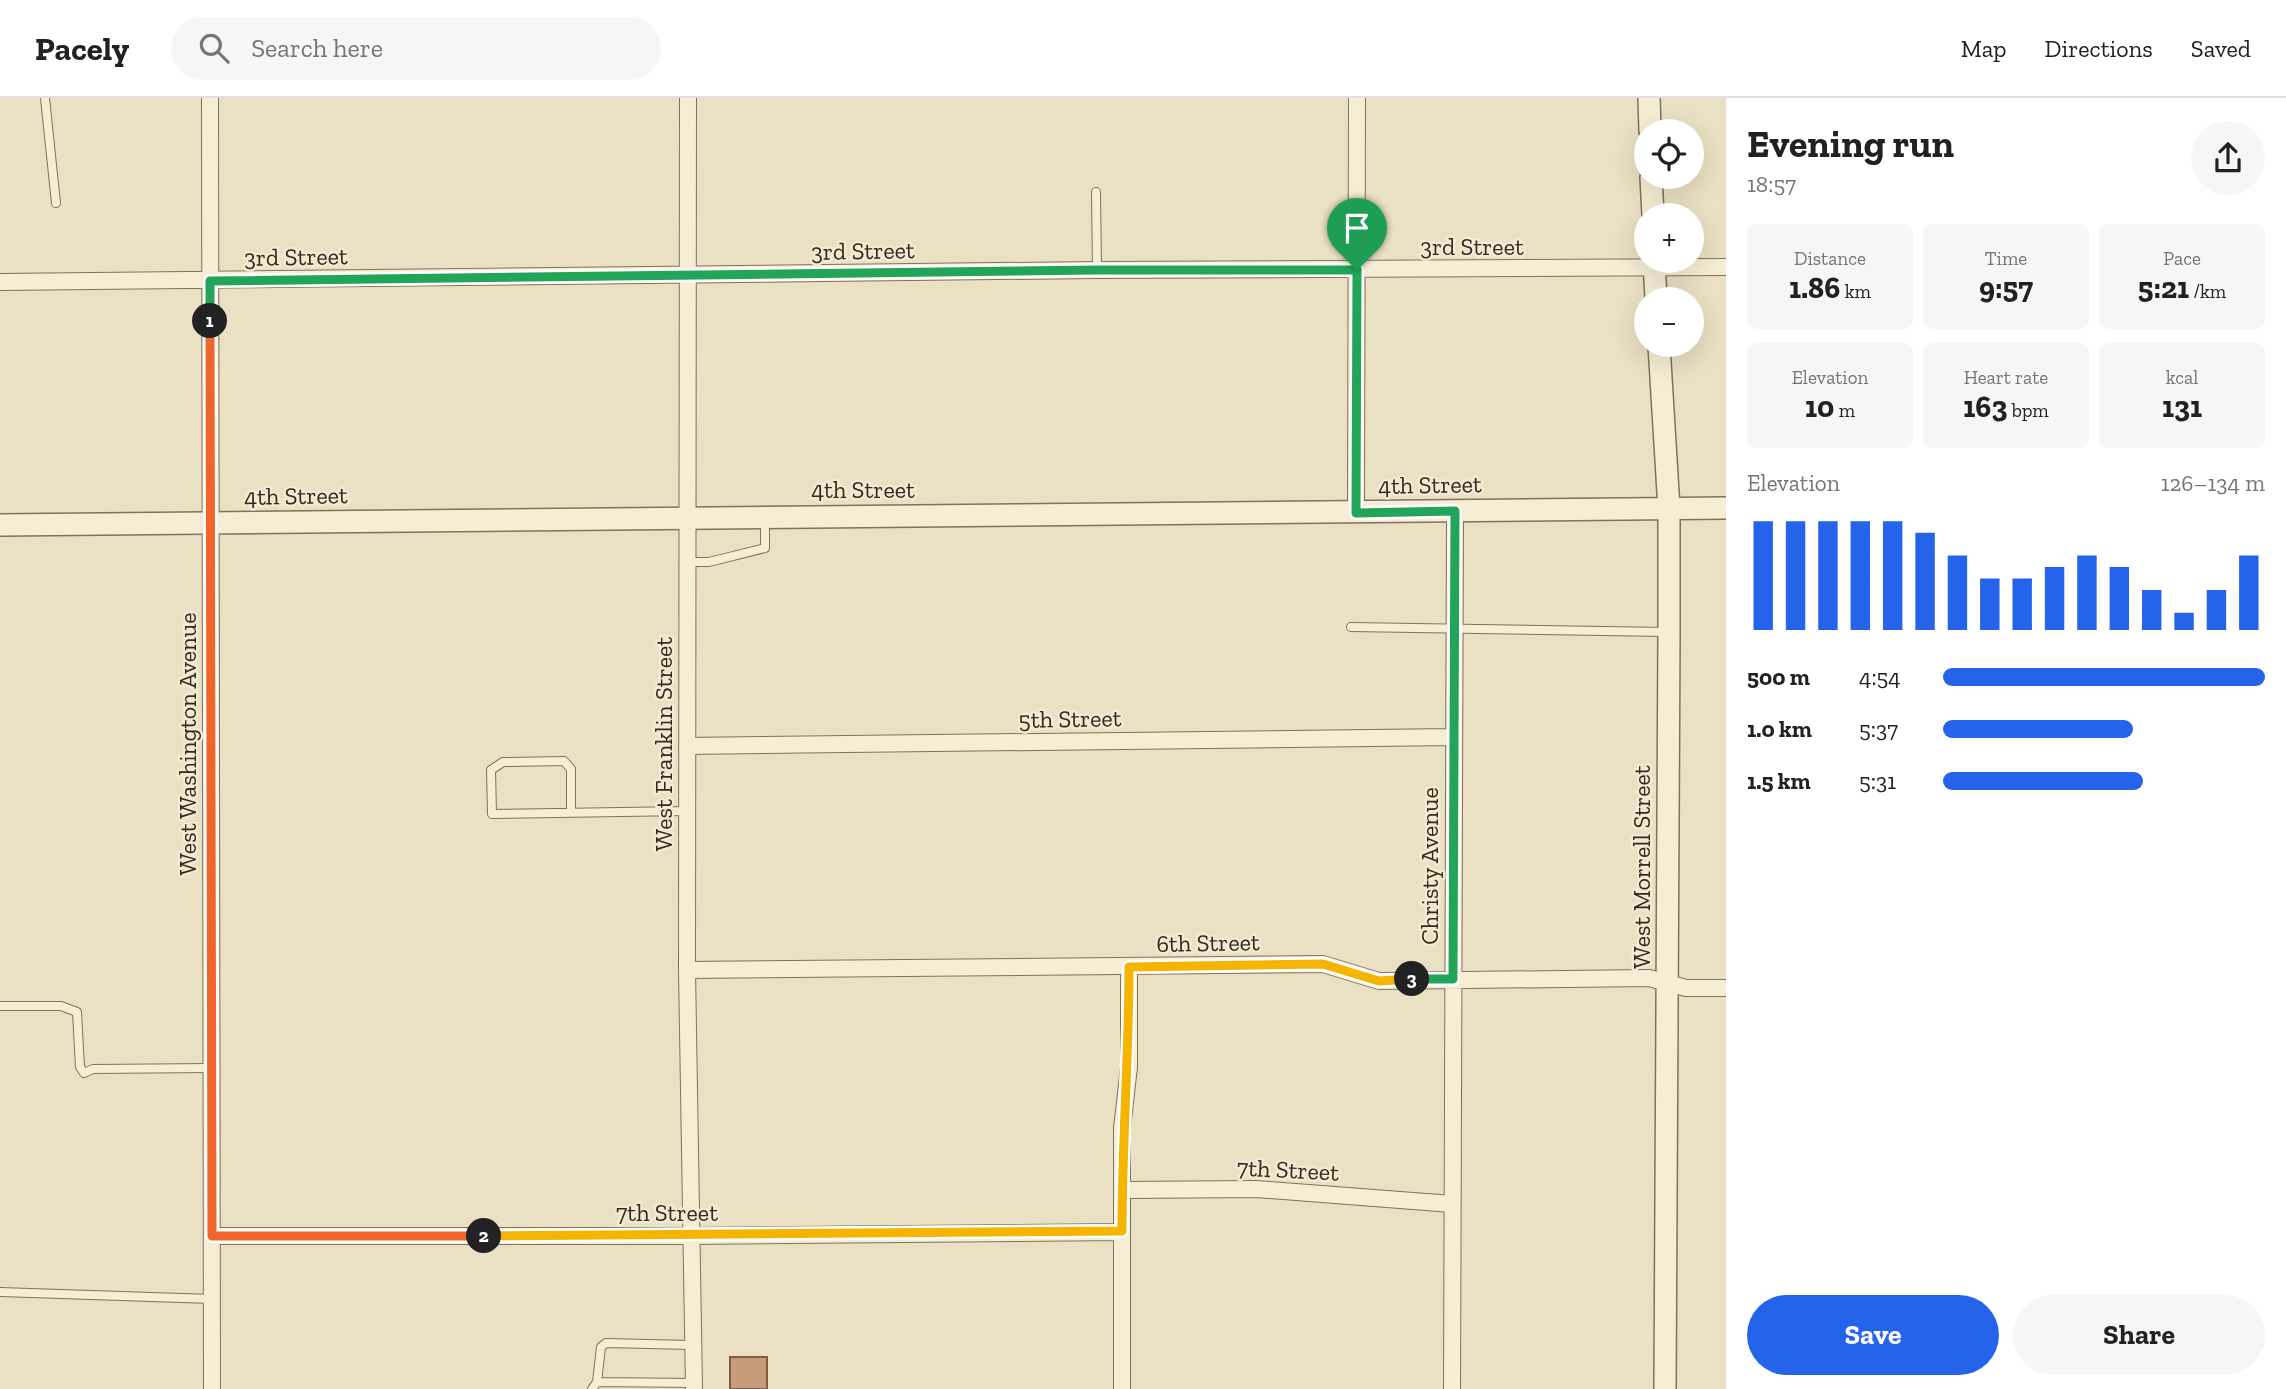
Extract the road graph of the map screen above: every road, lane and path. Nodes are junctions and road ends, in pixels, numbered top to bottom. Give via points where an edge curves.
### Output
1 (46, 98) edge
2 (210, 98) edge
3 (688, 98) edge
4 (1357, 98) edge
5 (1649, 98) edge
6 (1650, 119) edge
7 (1096, 192) dead end
8 (56, 203) dead end
9 (1634, 264) edge
10 (1704, 266) edge
11 (1726, 267) edge
12 (1097, 270) junction
13 (1357, 270) junction
14 (688, 276) junction
15 (210, 281) junction
16 (0, 282) edge
17 (1660, 357) edge
18 (1669, 509) junction
19 (1726, 509) edge
20 (1455, 511) junction
21 (1356, 513) junction
22 (765, 517) junction
23 (687, 518) junction
24 (210, 523) junction
25 (0, 525) edge
26 (687, 562) junction
27 (1351, 627) dead end
28 (1454, 630) junction
29 (1669, 632) junction
30 (1452, 737) junction
31 (687, 746) junction
32 (687, 811) junction
33 (571, 813) junction
34 (1129, 967) junction
35 (687, 970) junction
36 (1453, 979) junction
37 (1668, 984) junction
38 (1726, 988) edge
39 (0, 1006) edge
40 (211, 1068) junction
41 (1122, 1190) junction
42 (1452, 1204) junction
43 (1122, 1231) junction
44 (212, 1236) junction
45 (690, 1236) junction
46 (0, 1292) edge
47 (212, 1299) junction
48 (691, 1345) junction
49 (595, 1386) edge
50 (694, 1386) edge
51 (212, 1389) edge
52 (1122, 1389) edge
53 (1452, 1389) edge
54 (1665, 1389) edge

1 - 8 lane
2 - 15 street, West Washington Avenue
3 - 14 street, West Franklin Street
4 - 13 street
5 - 6 street
7 - 12 lane
9 - 13 street, 3rd Street
10 - 11 street, 3rd Street
12 - 13 street, 3rd Street
12 - 14 street, 3rd Street
13 - 21 street
14 - 15 street, 3rd Street
14 - 23 street, West Franklin Street
15 - 16 street, 3rd Street
15 - 24 street, West Washington Avenue
17 - 18 street, West Morrell Street
18 - 19 street, 4th Street
18 - 20 street, 4th Street
18 - 29 street, West Morrell Street
20 - 21 street, 4th Street
20 - 28 street, Christy Avenue
21 - 22 street, 4th Street
22 - 23 street, 4th Street
22 - 26 lane via 765,548 709,562
23 - 24 street, 4th Street
23 - 26 street, West Franklin Street
24 - 25 street, 4th Street
24 - 40 street, West Washington Avenue
26 - 31 street, West Franklin Street
27 - 28 lane
28 - 29 lane
28 - 30 street, Christy Avenue
29 - 37 street, West Morrell Street
30 - 31 street, 5th Street
30 - 36 street, Christy Avenue
31 - 32 street, West Franklin Street
32 - 33 lane
32 - 35 street, West Franklin Street
33 - 33 lane via 492,814 491,770 503,762 564,761 571,769
34 - 35 street, 6th Street
34 - 36 street, 6th Street via 1323,964 1379,981
34 - 41 street
35 - 45 street, West Franklin Street
36 - 37 street, 6th Street via 1648,978
36 - 42 street, Christy Avenue
37 - 38 street, 6th Street
37 - 54 street, West Morrell Street
39 - 40 lane via 72,1008 77,1012 84,1073 93,1069
40 - 44 street, West Washington Avenue
41 - 42 street, 7th Street via 1256,1189
41 - 43 street
42 - 53 street, Christy Avenue
43 - 45 street, 7th Street
43 - 52 street
44 - 45 street, 7th Street
44 - 47 street, West Washington Avenue
45 - 48 street, West Franklin Street
46 - 47 lane
47 - 51 street, West Washington Avenue
48 - 49 lane via 606,1343 601,1347
48 - 50 street, West Franklin Street
49 - 50 lane

